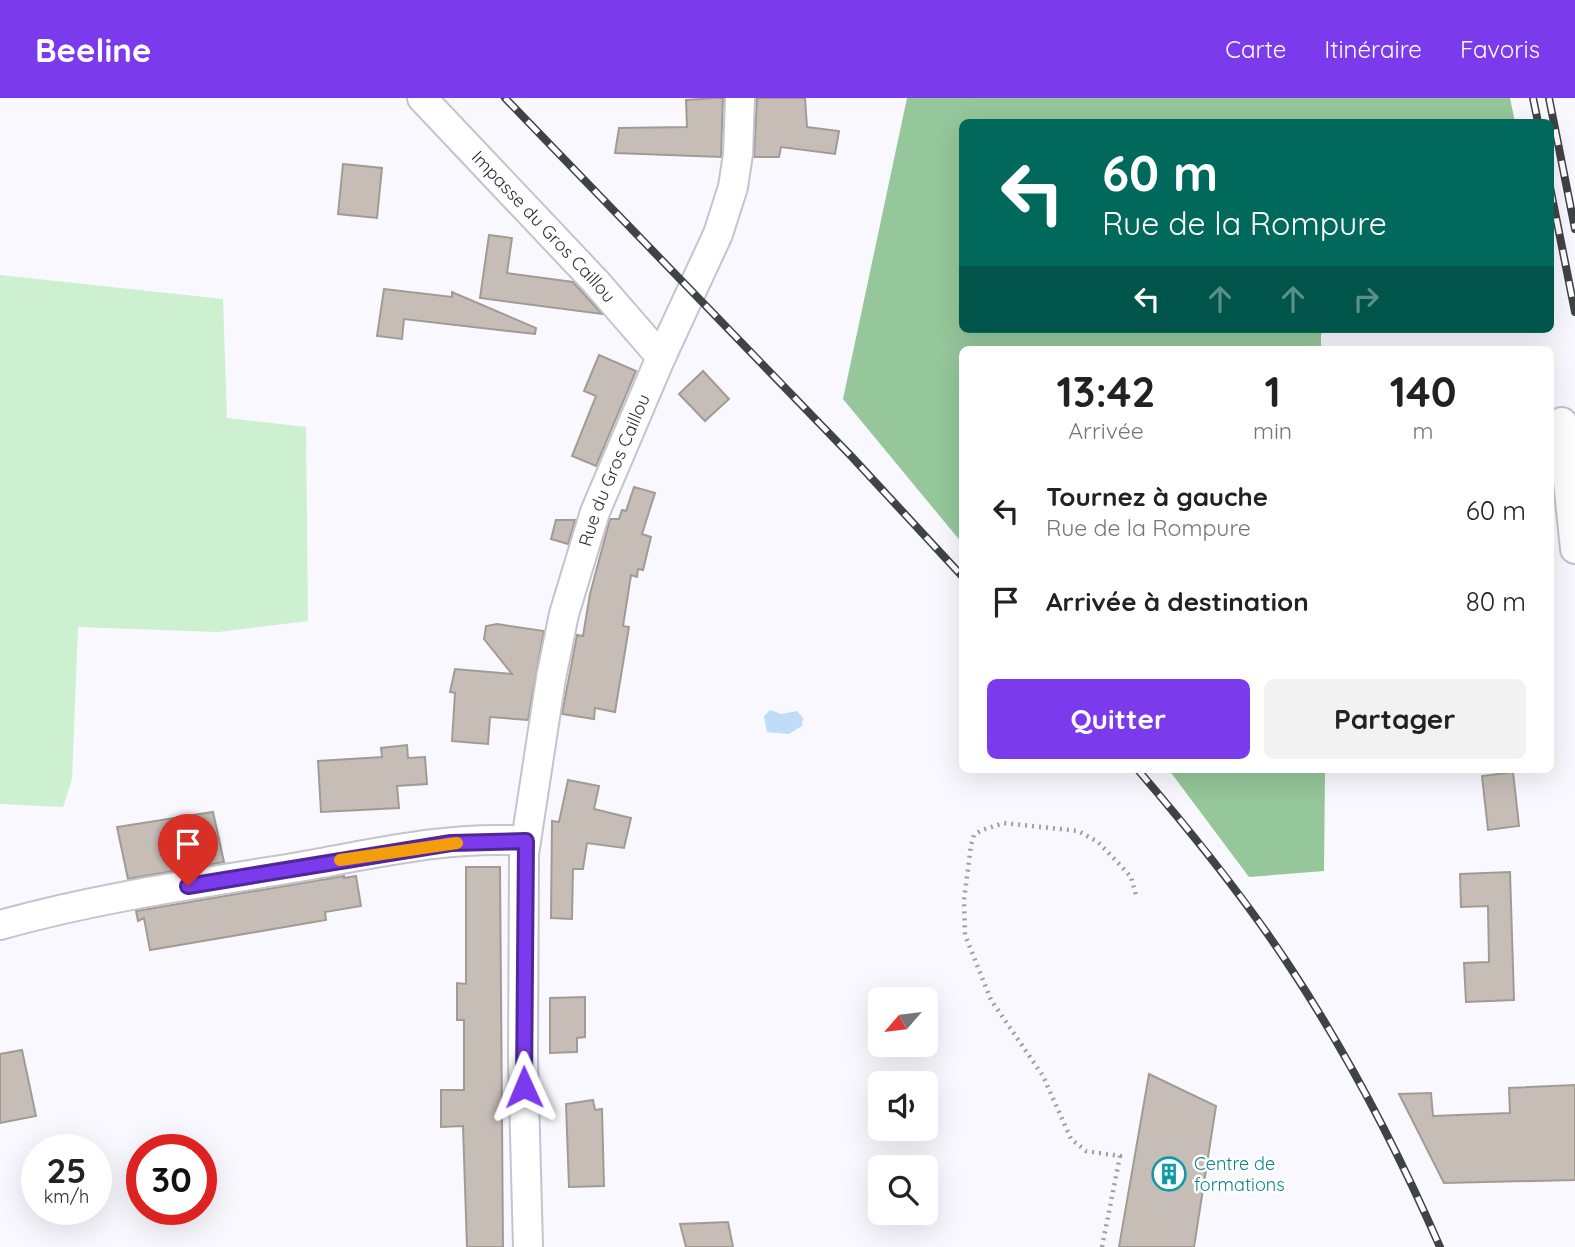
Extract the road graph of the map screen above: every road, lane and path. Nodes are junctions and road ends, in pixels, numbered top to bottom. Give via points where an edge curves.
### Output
1 (422, 98) edge
2 (740, 98) edge
3 (661, 357) junction
4 (1562, 422) dead end
5 (1575, 548) edge
6 (525, 847) junction
7 (1137, 899) dead end
8 (0, 925) edge
9 (528, 1247) edge
10 (1102, 1247) edge

1 - 3 street, Impasse du Gros Caillou
2 - 3 street, Rue du Gros Caillou via 733,187 718,234
3 - 6 street, Rue du Gros Caillou via 594,512 564,614
4 - 5 street
6 - 8 street via 451,843 367,855 108,899
6 - 9 street, Rue du Gros Caillou via 523,1060
7 - 10 path via 1131,877 1098,842 1077,831 1004,823 974,835 964,900 965,935 991,1000 1043,1076 1071,1139 1086,1151 1120,1156

